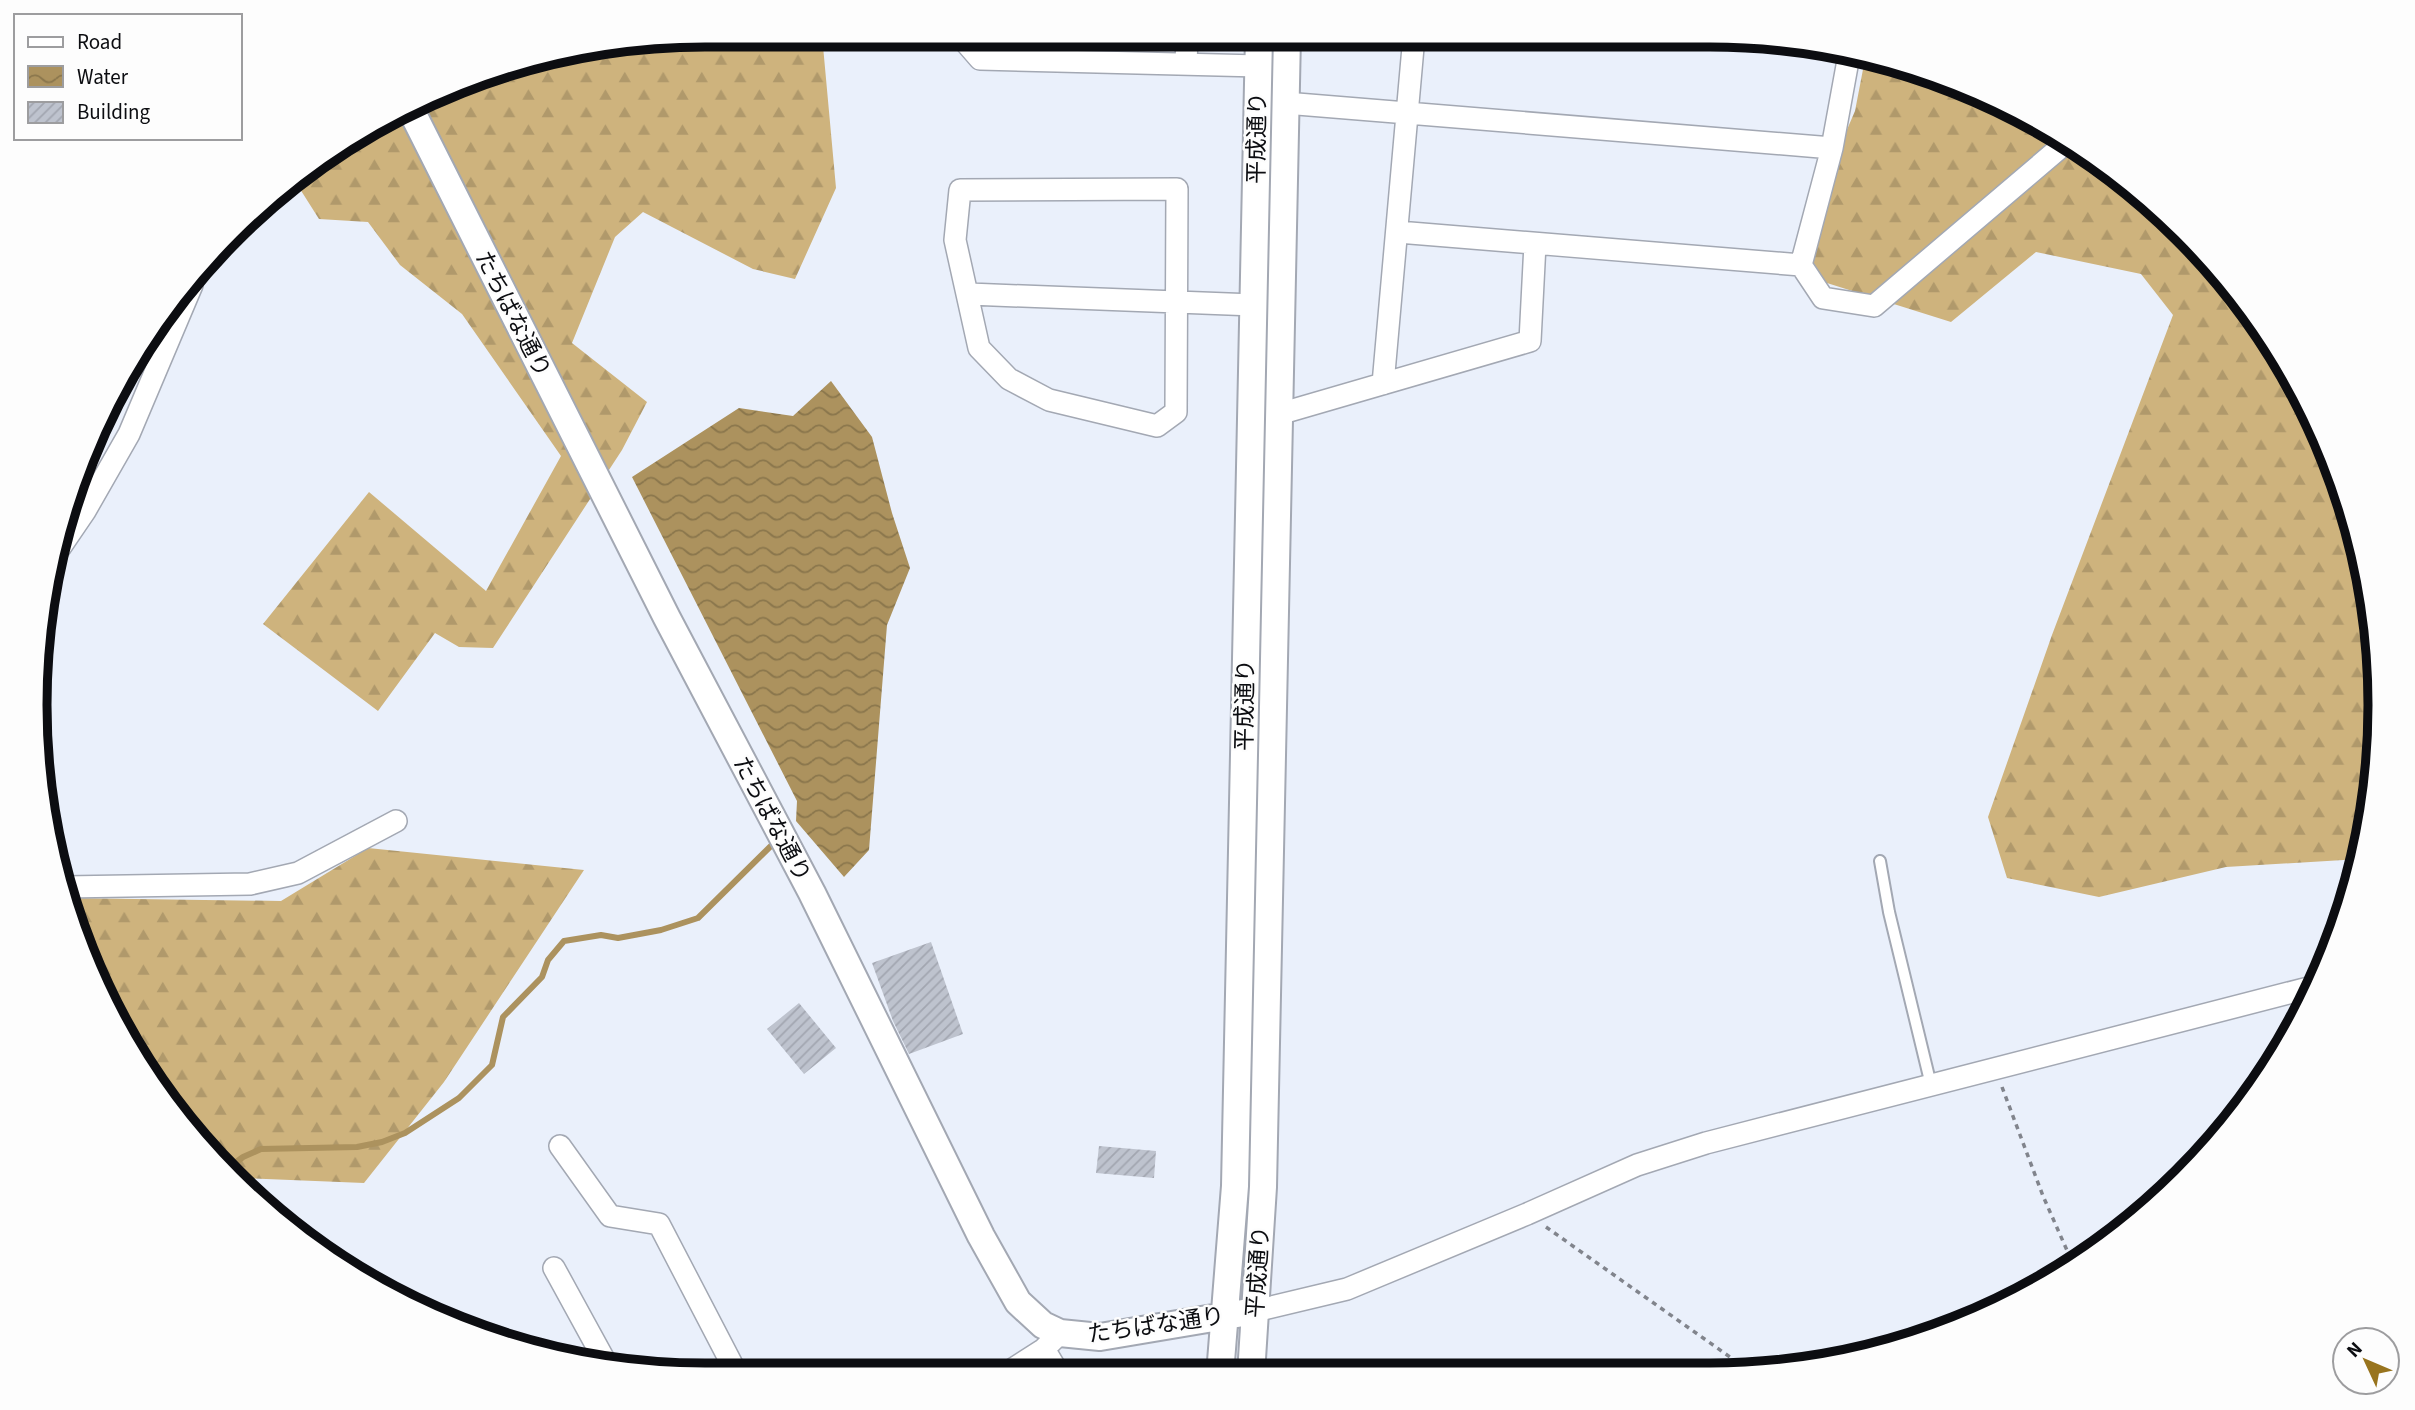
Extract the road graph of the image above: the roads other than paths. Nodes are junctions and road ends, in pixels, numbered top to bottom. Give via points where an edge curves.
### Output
1 (970, 47) edge
2 (1187, 47) edge
3 (1259, 47) edge
4 (1287, 47) edge
5 (1413, 47) edge
6 (1848, 62) edge
7 (1186, 64) junction
8 (1259, 66) junction
9 (1286, 103) junction
10 (1408, 113) junction
11 (414, 115) edge
12 (1832, 148) junction
13 (2060, 148) edge
14 (1398, 232) junction
15 (1535, 244) junction
16 (1801, 265) junction
17 (968, 294) junction
18 (1175, 302) junction
19 (184, 304) edge
20 (1254, 305) junction
21 (1384, 384) junction
22 (1279, 414) junction
23 (79, 505) edge
24 (396, 821) dead end
25 (1880, 861) dead end
26 (73, 887) edge
27 (2303, 989) edge
28 (1931, 1085) junction
29 (560, 1146) dead end
30 (554, 1268) dead end
31 (1255, 1311) junction
32 (1224, 1316) junction
33 (1052, 1341) junction
34 (601, 1354) edge
35 (731, 1363) edge
36 (1021, 1363) edge
37 (1057, 1363) edge
38 (1221, 1363) edge
39 (1252, 1363) edge

1 - 7 street via 980,59
2 - 7 street
3 - 8 street, 平成通り
4 - 9 street, 平成通り
5 - 10 street
6 - 12 street
7 - 8 street
8 - 20 street, 平成通り
9 - 10 street
9 - 22 street, 平成通り
10 - 12 street
10 - 14 street
11 - 33 street, たちばな通り via 667,618 812,893 981,1236 1018,1302 1043,1325
12 - 16 street
13 - 16 street via 1874,306 1823,298
14 - 15 street
14 - 21 street
15 - 16 street
15 - 21 street via 1530,341
17 - 18 street
17 - 18 street via 979,348 1009,379 1049,400 1157,426 1176,412
17 - 18 street via 955,240 960,190 1177,189
18 - 20 street
19 - 23 street via 129,434
20 - 32 street, 平成通り via 1235,1186
21 - 22 street
22 - 31 street, 平成通り via 1263,1187
24 - 26 street via 298,873 250,884
25 - 28 lane
27 - 28 street
28 - 31 street via 1637,1165 1347,1289
29 - 35 street via 610,1216 659,1224
30 - 34 street
31 - 32 street, たちばな通り
31 - 39 street, 平成通り
32 - 33 street, たちばな通り
32 - 38 street, 平成通り
33 - 36 street
33 - 37 street

